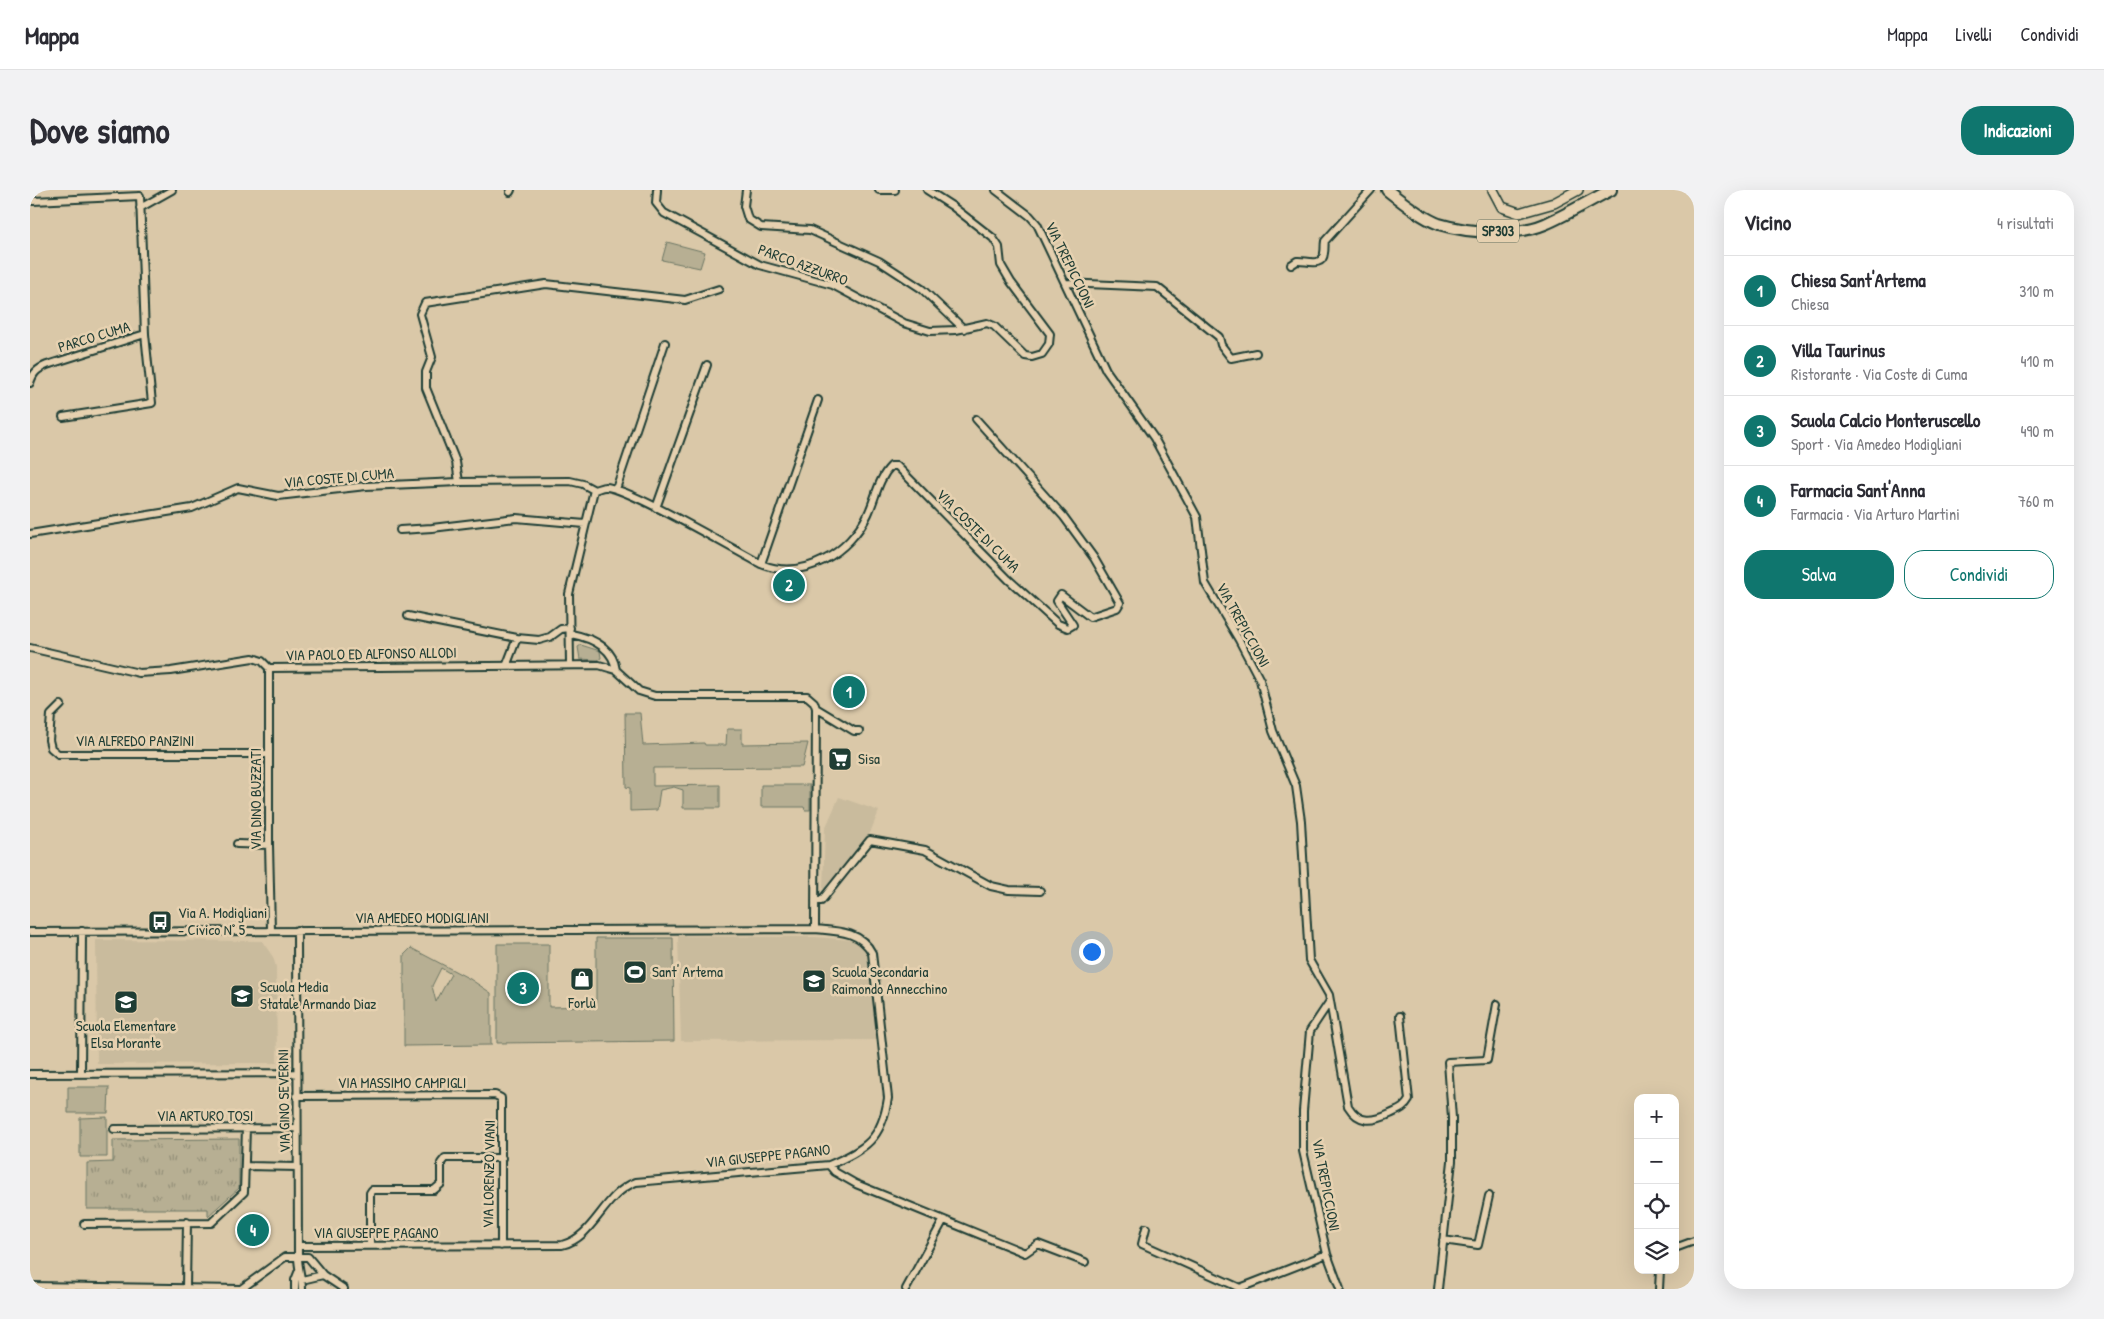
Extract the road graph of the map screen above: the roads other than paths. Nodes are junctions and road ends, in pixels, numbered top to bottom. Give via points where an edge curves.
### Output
1 (172, 190) edge
2 (657, 190) edge
3 (746, 190) edge
4 (879, 190) edge
5 (896, 190) edge
6 (927, 190) edge
7 (996, 190) edge
8 (1371, 190) edge
9 (1387, 190) edge
10 (1493, 190) edge
11 (1578, 190) edge
12 (1611, 190) edge
13 (140, 193) edge
14 (33, 201) dead end
15 (140, 208) junction
16 (1291, 265) dead end
17 (1065, 283) junction
18 (719, 289) dead end
19 (964, 328) junction
20 (144, 334) junction
21 (665, 343) dead end
22 (1256, 353) dead end
23 (706, 365) dead end
24 (30, 383) edge
25 (818, 400) dead end
26 (63, 417) dead end
27 (976, 419) dead end
28 (459, 482) junction
29 (616, 489) junction
30 (594, 490) junction
31 (656, 508) junction
32 (586, 524) junction
33 (400, 530) dead end
34 (30, 534) edge
35 (761, 564) junction
36 (408, 616) dead end
37 (571, 631) junction
38 (517, 638) junction
39 (30, 648) edge
40 (608, 651) junction
41 (507, 664) junction
42 (570, 664) junction
43 (599, 665) junction
44 (269, 668) junction
45 (616, 670) junction
46 (61, 705) dead end
47 (816, 708) junction
48 (859, 731) dead end
49 (268, 754) junction
50 (237, 844) dead end
51 (268, 845) junction
52 (1040, 891) dead end
53 (815, 901) junction
54 (815, 929) junction
55 (271, 930) junction
56 (297, 930) junction
57 (82, 931) junction
58 (30, 932) edge
59 (1330, 1000) junction
60 (1498, 1004) dead end
61 (1400, 1016) dead end
62 (296, 1073) junction
63 (30, 1074) edge
64 (81, 1074) junction
65 (296, 1096) junction
66 (502, 1103) joint
67 (246, 1128) junction
68 (297, 1128) junction
69 (114, 1129) dead end
70 (502, 1158) junction
71 (829, 1165) junction
72 (245, 1166) junction
73 (298, 1167) junction
74 (1489, 1196) dead end
75 (943, 1221) junction
76 (188, 1222) junction
77 (84, 1224) dead end
78 (1146, 1228) dead end
79 (1443, 1240) junction
80 (1694, 1241) edge
81 (370, 1245) junction
82 (298, 1246) junction
83 (501, 1246) junction
84 (1679, 1247) edge
85 (1327, 1254) junction
86 (298, 1257) junction
87 (1085, 1262) dead end
88 (298, 1270) junction
89 (1660, 1274) edge
90 (323, 1275) junction
91 (302, 1280) junction
92 (30, 1286) edge
93 (186, 1288) junction
94 (241, 1289) edge
95 (295, 1289) edge
96 (302, 1289) edge
97 (344, 1289) edge
98 (906, 1289) edge
99 (1340, 1289) edge
100 (1438, 1289) edge
101 (1659, 1289) edge

1 - 15 street
2 - 19 street, PARCO AZZURRO via 656,203 664,213 760,265 833,285 904,323 930,331
3 - 19 street, PARCO AZZURRO via 744,206 748,219 761,227 810,230 878,261 922,289
4 - 5 street
6 - 19 street, PARCO AZZURRO via 993,238 999,247 1001,265 1050,334 1049,344 1042,354 1025,356 994,326 987,323
7 - 17 street, VIA TREPICCIONI via 1037,224
8 - 16 street via 1325,241 1322,259 1316,263 1297,261
9 - 12 main road, SP303 via 1438,223 1477,231 1513,231 1544,225
10 - 11 street via 1502,206 1520,213 1554,203
13 - 14 street, PARCO CUMA
13 - 15 street, PARCO CUMA
15 - 20 street, PARCO CUMA
17 - 22 street via 1158,287 1219,337 1230,358
17 - 59 street, VIA TREPICCIONI via 1106,370 1154,438 1197,517 1206,583 1260,680 1273,731 1296,786 1302,831 1309,960
18 - 28 street via 685,300 546,284 425,303 420,314 432,357 426,372 426,388 456,462
20 - 24 street, PARCO CUMA via 37,369
20 - 26 street, PARCO CUMA via 152,403
21 - 29 street
23 - 31 street
25 - 35 street
27 - 35 street, VIA COSTE DI CUMA via 1064,517 1094,558 1120,603 1117,608 1090,617 1061,595 1057,601 1073,625 1068,628 1058,624 1008,579 897,466 891,466 883,474 868,514 844,547 802,568 778,570
28 - 30 street, VIA COSTE DI CUMA via 570,481
28 - 34 street, VIA COSTE DI CUMA via 366,486 278,496 238,488 192,508
29 - 30 street, VIA COSTE DI CUMA
29 - 31 street, VIA COSTE DI CUMA
30 - 32 street
31 - 35 street, VIA COSTE DI CUMA
32 - 33 street via 516,518
32 - 37 street via 569,594
36 - 38 street
37 - 38 street via 561,629 540,640
37 - 40 street
37 - 42 street
38 - 41 street
39 - 44 street, VIA PAOLO ED ALFONSO ALLODI via 139,673 253,658
40 - 43 street via 606,659
40 - 45 street, VIA PAOLO ED ALFONSO ALLODI
41 - 42 street, VIA PAOLO ED ALFONSO ALLODI
41 - 44 street, VIA PAOLO ED ALFONSO ALLODI
42 - 43 street, VIA PAOLO ED ALFONSO ALLODI
43 - 45 street, VIA PAOLO ED ALFONSO ALLODI
44 - 49 street, VIA DINO BUZZATI
45 - 47 street, VIA PAOLO ED ALFONSO ALLODI via 646,695 803,695 810,698
46 - 49 street, VIA ALFREDO PANZINI via 51,715 49,740 51,748 58,754
47 - 48 street, VIA PAOLO ED ALFONSO ALLODI
47 - 53 street
49 - 51 street, VIA DINO BUZZATI
50 - 51 street
51 - 55 street, VIA DINO BUZZATI
52 - 53 street via 991,886 925,850 870,840 821,901
53 - 54 street
54 - 56 street, VIA AMEDEO MODIGLIANI
54 - 71 street, VIA GIUSEPPE PAGANO via 844,932 864,941 872,953 888,1098 876,1136 854,1154
55 - 56 street, VIA AMEDEO MODIGLIANI
55 - 57 street, VIA AMEDEO MODIGLIANI
56 - 62 street, VIA GINO SEVERINI
57 - 58 street, VIA AMEDEO MODIGLIANI
57 - 64 street
59 - 61 street, VIA TREPICCIONI via 1348,1106 1361,1118 1370,1121 1405,1107 1409,1100
59 - 85 street, VIA TREPICCIONI via 1310,1031 1302,1111 1304,1151
60 - 79 street via 1487,1060 1448,1062 1452,1161
62 - 64 street
62 - 65 street, VIA GINO SEVERINI
63 - 64 street
65 - 66 street, VIA MASSIMO CAMPIGLI via 495,1095 501,1098
65 - 68 street, VIA GINO SEVERINI
66 - 70 street, VIA LORENZO VIANI
67 - 68 street, VIA ARTURO TOSI
67 - 69 street, VIA ARTURO TOSI
67 - 72 street
68 - 73 street, VIA GINO SEVERINI
70 - 81 street via 445,1158 441,1163 441,1184 434,1190 372,1190
70 - 83 street, VIA LORENZO VIANI
71 - 75 street via 856,1184
71 - 83 street, VIA GIUSEPPE PAGANO via 636,1182 620,1189 583,1233 568,1243
72 - 73 street
72 - 76 street via 245,1186 241,1196 211,1222
73 - 82 street, VIA GINO SEVERINI
74 - 79 street via 1478,1245
75 - 87 street via 1025,1254 1038,1244
75 - 98 street
76 - 77 street
76 - 93 street
78 - 85 street via 1142,1244 1240,1288
79 - 100 street
80 - 84 street
81 - 82 street, VIA GIUSEPPE PAGANO
81 - 83 street, VIA GIUSEPPE PAGANO
82 - 86 street, VIA GINO SEVERINI
85 - 99 street, VIA TREPICCIONI
86 - 88 street, VIA GINO SEVERINI
86 - 90 street via 308,1257
86 - 94 street via 284,1257
88 - 91 street, VIA GINO SEVERINI
88 - 95 street, VIA GINO SEVERINI
89 - 101 street
90 - 91 street
90 - 97 street
91 - 96 street, VIA GINO SEVERINI
92 - 93 street
93 - 94 street

